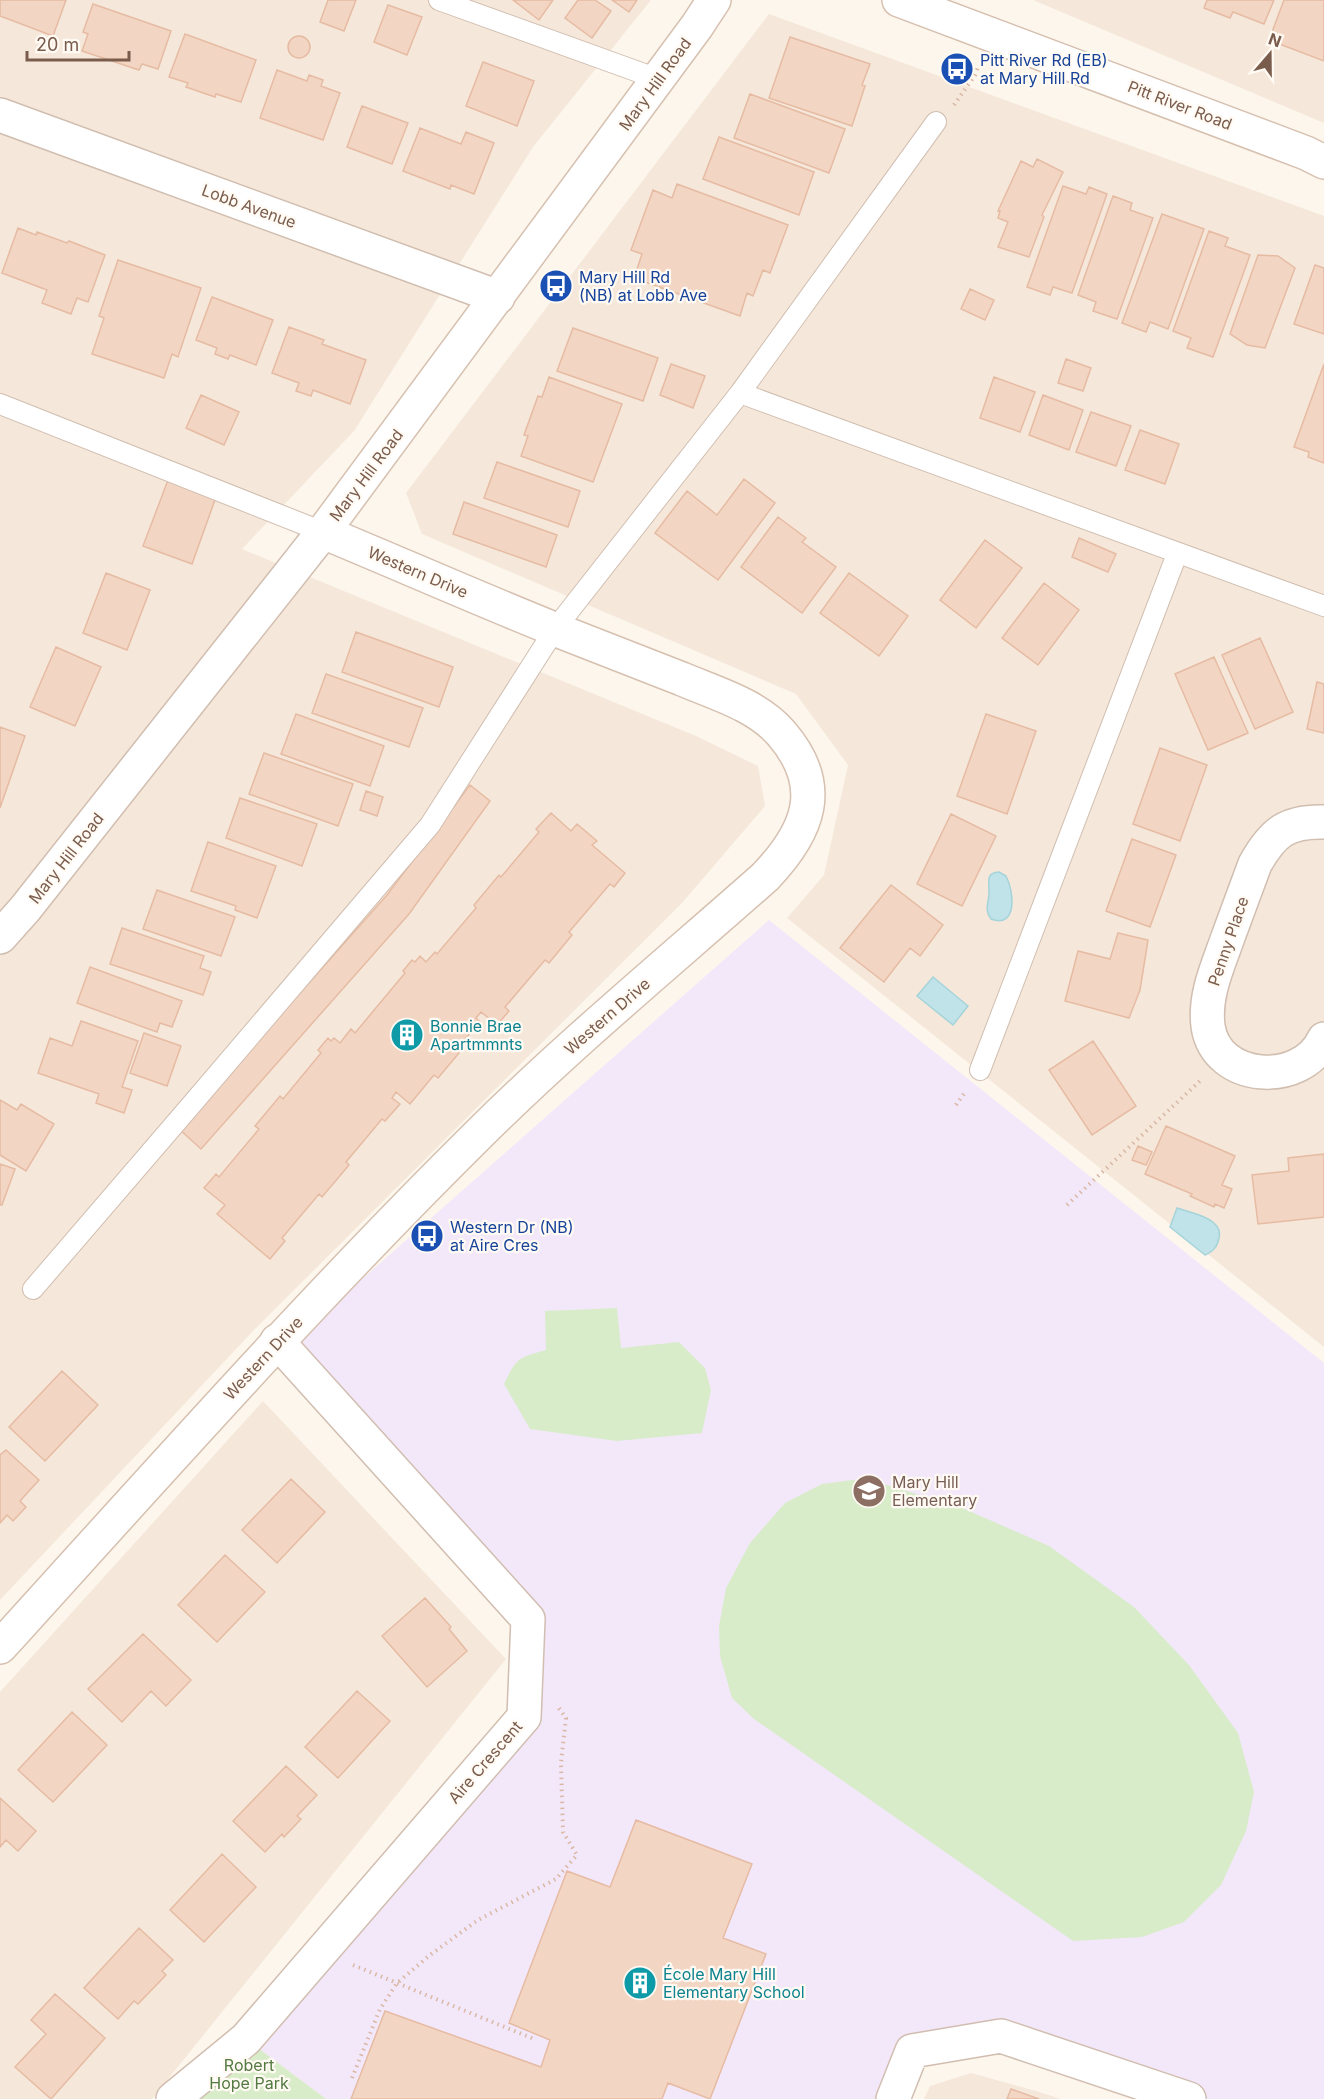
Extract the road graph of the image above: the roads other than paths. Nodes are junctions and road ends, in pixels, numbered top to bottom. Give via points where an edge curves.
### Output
1 (439, 0) edge
2 (714, 0) edge
3 (899, 0) edge
4 (658, 79) junction
5 (0, 115) edge
6 (936, 123) road end
7 (1324, 162) edge
8 (498, 297) junction
9 (740, 393) junction
10 (0, 404) edge
11 (323, 532) junction
12 (1177, 554) junction
13 (1324, 606) edge
14 (555, 629) junction
15 (1324, 822) edge
16 (0, 937) edge
17 (1324, 1039) edge
18 (980, 1070) dead end
19 (33, 1288) dead end
20 (277, 1341) junction
21 (0, 1647) edge
22 (173, 2099) edge
23 (893, 2099) edge
24 (1189, 2099) edge

1 - 4 lane
2 - 4 street, Mary Hill Road
3 - 7 street, Pitt River Road
4 - 8 street, Mary Hill Road
5 - 8 street, Lobb Avenue
6 - 9 lane
8 - 11 street, Mary Hill Road
9 - 12 lane
9 - 14 lane
10 - 11 lane
11 - 14 street, Western Drive
11 - 16 street, Mary Hill Road
12 - 13 lane
12 - 18 lane
14 - 19 lane via 430,825
14 - 20 street, Western Drive via 709,690 768,720 790,744 804,771 808,799 801,830 765,877 509,1105
15 - 17 street, Penny Place via 1294,824 1281,830 1255,864 1210,988 1208,1028 1214,1045 1225,1058 1252,1071 1287,1071 1303,1064 1319,1050
20 - 21 street, Western Drive
20 - 22 street, Aire Crescent via 528,1619 524,1717 246,2039
23 - 24 street via 912,2051 1001,2036

